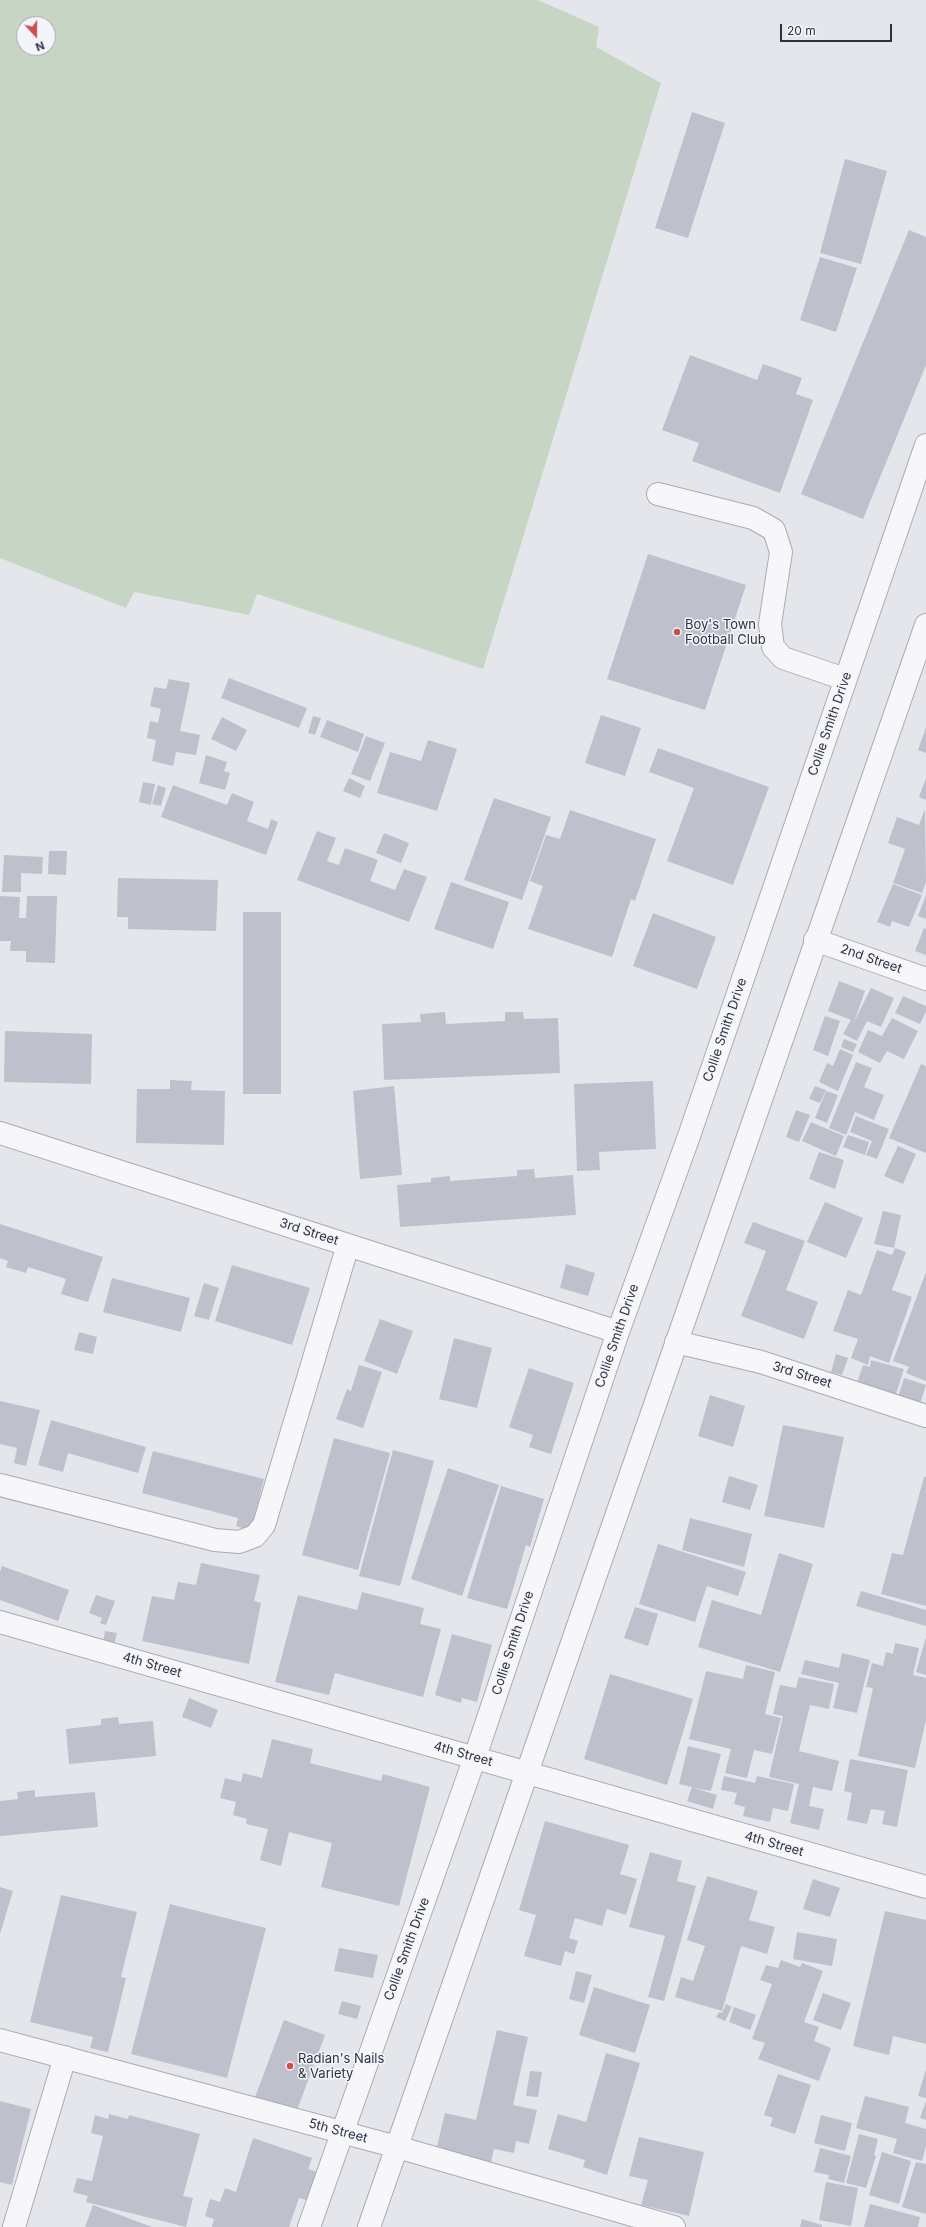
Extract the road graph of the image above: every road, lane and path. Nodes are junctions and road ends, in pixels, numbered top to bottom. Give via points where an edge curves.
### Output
1 (926, 445) edge
2 (658, 494) dead end
3 (926, 625) edge
4 (844, 680) junction
5 (815, 940) junction
6 (926, 979) edge
7 (0, 1133) edge
8 (348, 1245) junction
9 (618, 1332) junction
10 (676, 1342) junction
11 (926, 1416) edge
12 (0, 1486) edge
13 (0, 1622) edge
14 (475, 1757) junction
15 (527, 1774) junction
16 (926, 1887) edge
17 (0, 2040) edge
18 (65, 2056) junction
19 (342, 2132) junction
20 (397, 2147) junction
21 (14, 2227) edge
22 (309, 2227) edge
23 (369, 2227) edge
24 (674, 2227) edge

1 - 4 street, Collie Smith Drive
2 - 4 street via 753,518 774,530 781,552 770,624 773,648 783,658
3 - 5 street
4 - 9 street, Collie Smith Drive via 689,1136
5 - 6 street, 2nd Street
5 - 10 street
7 - 8 street, 3rd Street
8 - 9 street, 3rd Street
8 - 12 street via 264,1526 255,1536 239,1542 215,1540
9 - 14 street, Collie Smith Drive
10 - 11 street, 3rd Street via 761,1362
10 - 15 street
13 - 14 street, 4th Street
14 - 15 street, 4th Street
14 - 19 street, Collie Smith Drive
15 - 16 street, 4th Street
15 - 20 street
17 - 18 street, 5th Street
18 - 19 street, 5th Street
18 - 21 street
19 - 20 street, 5th Street
19 - 22 street, Collie Smith Drive
20 - 23 street
20 - 24 street, 5th Street

